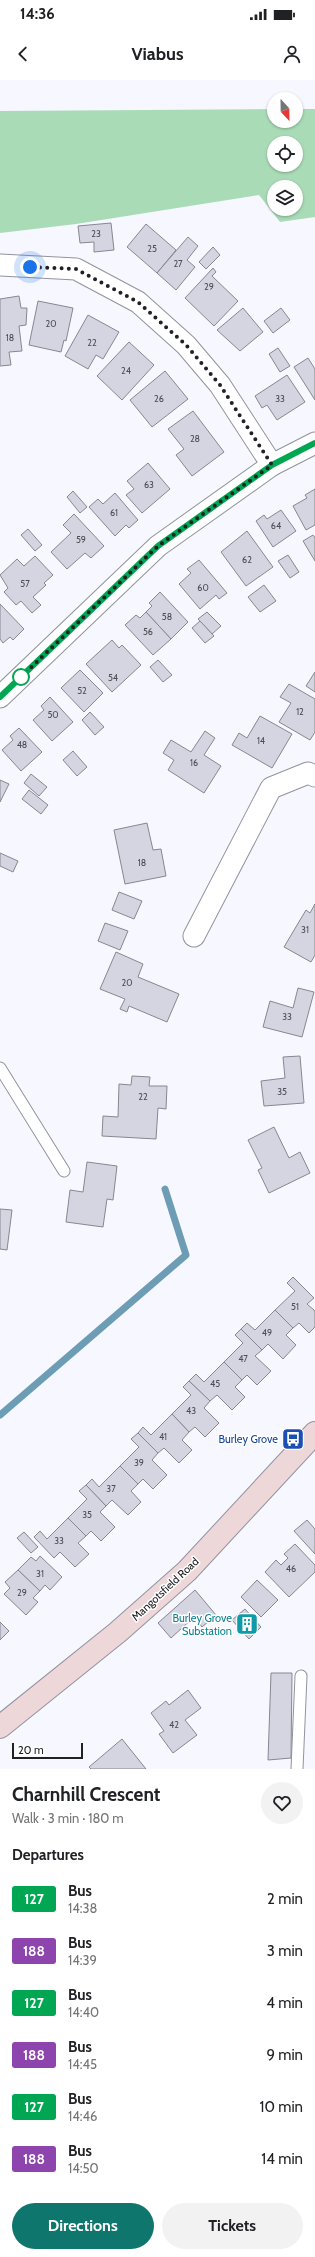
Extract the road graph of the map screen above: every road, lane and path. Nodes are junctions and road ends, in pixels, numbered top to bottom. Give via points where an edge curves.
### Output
1 (0, 265) edge
2 (315, 443) edge
3 (272, 465) junction
4 (0, 697) edge
5 (315, 776) edge
6 (194, 936) dead end
7 (0, 1068) edge
8 (64, 1171) dead end
9 (315, 1433) edge
10 (301, 1676) dead end
11 (0, 1727) edge
12 (297, 1769) edge

1 - 3 street via 76,269 138,302 186,345 220,385
2 - 3 street
3 - 4 street via 158,546
5 - 6 street via 308,773 271,788
7 - 8 lane
9 - 11 main road, Mangotsfield Road via 187,1571 118,1632
10 - 12 lane

